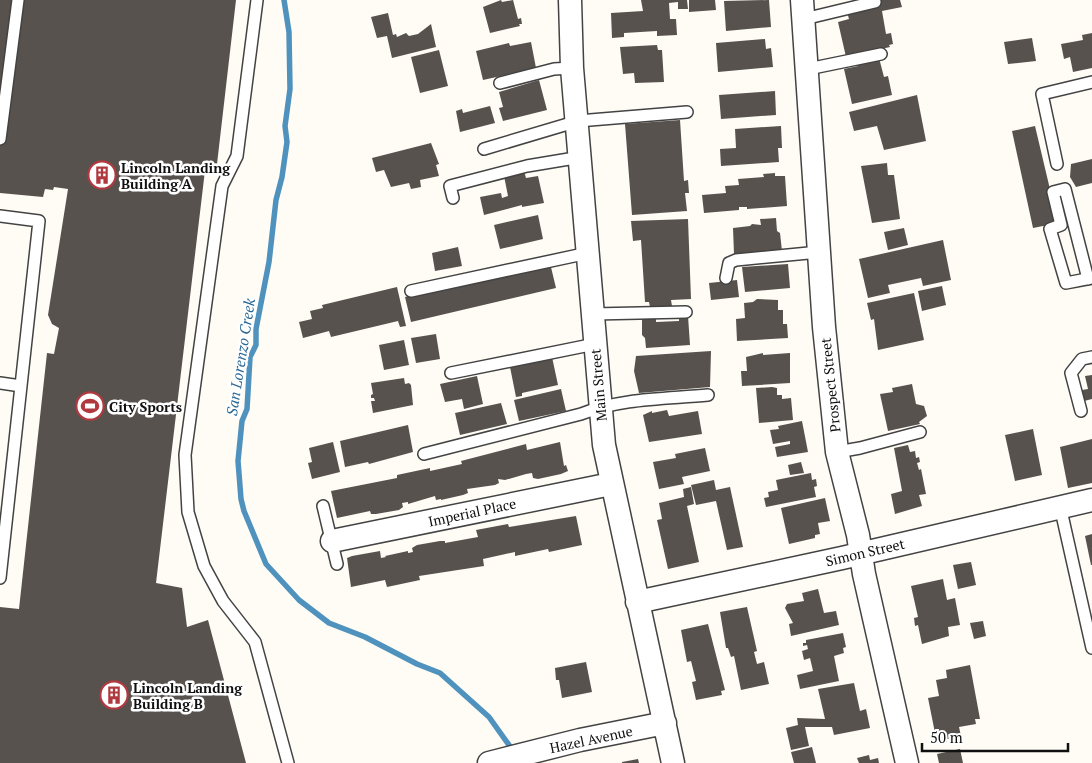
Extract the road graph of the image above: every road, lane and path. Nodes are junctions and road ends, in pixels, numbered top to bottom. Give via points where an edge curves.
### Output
1 (18, 0) edge
2 (257, 0) edge
3 (570, 0) edge
4 (875, 2) dead end
5 (803, 10) edge
6 (881, 54) dead end
7 (572, 68) junction
8 (808, 69) junction
9 (1092, 82) edge
10 (500, 83) dead end
11 (687, 112) dead end
12 (578, 121) junction
13 (0, 139) edge
14 (484, 149) dead end
15 (581, 156) junction
16 (1057, 164) dead end
17 (453, 198) dead end
18 (0, 216) edge
19 (819, 252) junction
20 (588, 253) junction
21 (726, 278) dead end
22 (1090, 278) edge
23 (411, 290) dead end
24 (686, 312) dead end
25 (593, 314) junction
26 (595, 344) junction
27 (1092, 357) edge
28 (452, 373) dead end
29 (0, 383) edge
30 (21, 386) junction
31 (708, 396) dead end
32 (600, 406) junction
33 (1081, 411) dead end
34 (920, 432) dead end
35 (837, 452) junction
36 (424, 454) dead end
37 (612, 484) junction
38 (1092, 500) edge
39 (323, 506) dead end
40 (1060, 506) junction
41 (332, 541) junction
42 (862, 552) junction
43 (337, 564) dead end
44 (0, 578) edge
45 (637, 602) junction
46 (1092, 648) edge
47 (664, 723) junction
48 (288, 763) edge
49 (489, 763) edge
50 (673, 763) edge
51 (907, 763) edge

1 - 13 lane
2 - 48 lane via 238,156 222,186 187,446 188,512 204,566 223,601 255,642
3 - 7 street, Main Street
4 - 5 lane
5 - 8 street, Prospect Street
6 - 8 lane
7 - 10 lane via 554,69
7 - 12 street, Main Street
8 - 19 street, Prospect Street
9 - 16 lane via 1042,94
11 - 12 lane
12 - 14 lane
12 - 15 street, Main Street
15 - 17 lane via 450,186
15 - 20 street, Main Street
18 - 30 lane via 39,221
19 - 21 lane via 736,260 729,263
19 - 35 street, Prospect Street
20 - 23 lane
20 - 25 street, Main Street
22 - 22 lane via 1066,283 1050,229 1061,225 1053,192 1064,189
24 - 25 lane
25 - 26 street, Main Street
26 - 28 lane
26 - 32 street, Main Street
27 - 33 lane via 1082,359 1071,373
29 - 30 lane
30 - 44 lane
31 - 32 lane
32 - 36 lane via 581,414
32 - 37 street, Main Street
34 - 35 lane
35 - 42 street, Prospect Street
37 - 41 street, Imperial Place
37 - 45 street, Main Street
38 - 40 street, Simon Street
39 - 41 lane
40 - 42 street, Simon Street
40 - 46 lane
41 - 43 lane
42 - 45 street, Simon Street
42 - 51 street, Prospect Street via 864,574
45 - 47 street, Main Street
47 - 49 street, Hazel Avenue
47 - 50 street, Main Street

